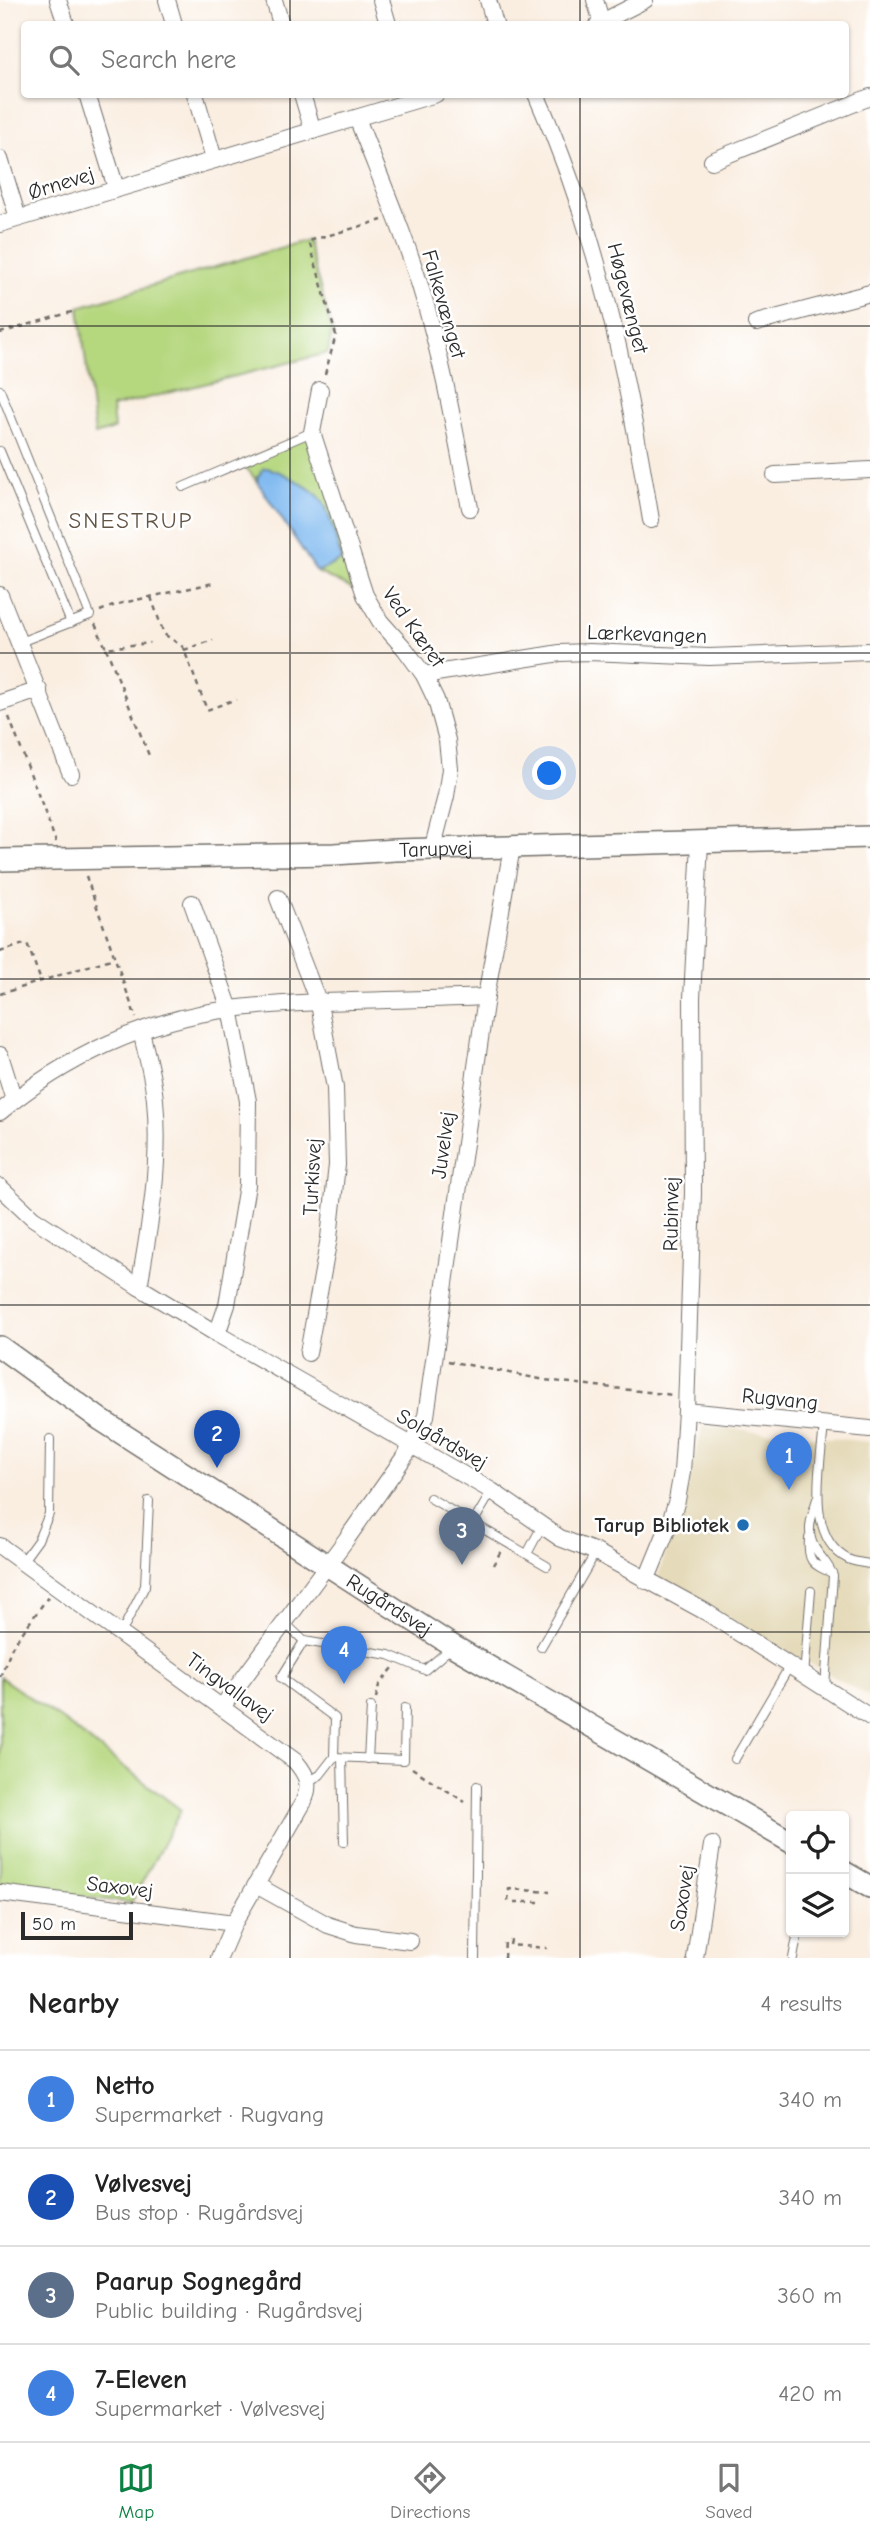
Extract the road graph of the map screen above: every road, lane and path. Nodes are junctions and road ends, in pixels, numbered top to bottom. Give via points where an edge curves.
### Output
1 (58, 0) edge
2 (167, 0) edge
3 (274, 0) edge
4 (381, 0) edge
5 (488, 0) edge
6 (595, 0) edge
7 (645, 0) edge
8 (65, 21) edge
9 (173, 21) edge
10 (280, 21) edge
11 (387, 21) edge
12 (494, 21) edge
13 (599, 21) edge
14 (606, 21) edge
15 (870, 97) edge
16 (89, 98) edge
17 (196, 98) edge
18 (303, 98) edge
19 (538, 98) edge
20 (409, 99) edge
21 (356, 118) junction
22 (313, 131) junction
23 (0, 159) edge
24 (214, 159) junction
25 (712, 161) dead end
26 (116, 188) junction
27 (395, 216) junction
28 (18, 218) junction
29 (0, 223) edge
30 (870, 293) edge
31 (75, 311) dead end
32 (757, 323) dead end
33 (0, 333) edge
34 (0, 390) edge
35 (320, 390) joint
36 (312, 432) junction
37 (0, 451) edge
38 (870, 470) edge
39 (775, 475) dead end
40 (183, 487) dead end
41 (470, 508) dead end
42 (651, 520) dead end
43 (213, 583) dead end
44 (0, 595) edge
45 (151, 597) junction
46 (71, 623) junction
47 (213, 640) dead end
48 (20, 642) junction
49 (150, 643) dead end
50 (106, 648) junction
51 (184, 650) junction
52 (870, 651) edge
53 (424, 675) junction
54 (39, 690) junction
55 (236, 699) dead end
56 (2, 703) edge
57 (150, 758) dead end
58 (71, 774) dead end
59 (870, 837) edge
60 (700, 842) junction
61 (512, 847) junction
62 (432, 850) junction
63 (71, 858) junction
64 (0, 860) edge
65 (278, 898) dead end
66 (192, 903) dead end
67 (0, 952) edge
68 (115, 957) junction
69 (41, 981) junction
70 (0, 994) edge
71 (486, 997) junction
72 (318, 1004) junction
73 (230, 1009) junction
74 (141, 1031) junction
75 (0, 1055) edge
76 (15, 1100) junction
77 (0, 1112) edge
78 (0, 1187) edge
79 (139, 1287) junction
80 (217, 1334) junction
81 (0, 1348) edge
82 (308, 1353) dead end
83 (434, 1358) junction
84 (687, 1404) junction
85 (824, 1425) junction
86 (870, 1429) edge
87 (50, 1439) dead end
88 (412, 1446) junction
89 (492, 1491) junction
90 (430, 1498) dead end
91 (817, 1499) junction
92 (149, 1501) dead end
93 (473, 1523) junction
94 (542, 1524) junction
95 (0, 1546) edge
96 (500, 1552) dead end
97 (596, 1552) junction
98 (527, 1554) junction
99 (22, 1562) junction
100 (870, 1564) edge
101 (327, 1565) junction
102 (493, 1565) dead end
103 (547, 1566) dead end
104 (646, 1581) junction
105 (56, 1586) junction
106 (811, 1591) dead end
107 (284, 1622) junction
108 (121, 1633) junction
109 (304, 1641) junction
110 (453, 1646) junction
111 (541, 1647) dead end
112 (399, 1659) junction
113 (789, 1667) junction
114 (804, 1676) junction
115 (0, 1677) edge
116 (824, 1688) junction
117 (378, 1694) dead end
118 (222, 1707) junction
119 (371, 1707) dead end
120 (405, 1708) dead end
121 (870, 1717) edge
122 (338, 1758) junction
123 (368, 1759) junction
124 (735, 1759) dead end
125 (404, 1760) junction
126 (309, 1781) junction
127 (477, 1786) dead end
128 (477, 1809) junction
129 (786, 1839) edge
130 (344, 1842) dead end
131 (712, 1845) dead end
132 (847, 1874) edge
133 (256, 1885) junction
134 (870, 1887) edge
135 (550, 1892) dead end
136 (0, 1893) edge
137 (508, 1901) dead end
138 (514, 1902) dead end
139 (543, 1902) dead end
140 (234, 1923) junction
141 (797, 1937) edge
142 (505, 1940) dead end
143 (511, 1940) dead end
144 (410, 1941) dead end
145 (547, 1948) dead end
146 (219, 1958) edge
147 (475, 1958) edge
148 (504, 1958) edge
149 (695, 1958) edge
150 (793, 1958) edge

1 - 8 street
2 - 9 street
3 - 10 street
4 - 11 street
5 - 12 street
6 - 13 street
7 - 14 street
15 - 25 street
16 - 26 street, Ørnevej
17 - 24 street
18 - 22 street
19 - 42 street, Høgevænget via 569,173 611,311
20 - 21 street, Ørnevej
21 - 22 street, Ørnevej
21 - 27 street, Falkevænget
22 - 24 street, Ørnevej
23 - 28 street, Ørnevej
24 - 26 street, Ørnevej
26 - 28 street, Ørnevej
27 - 35 path via 309,242 336,335
27 - 41 street, Falkevænget via 424,298 446,383
28 - 29 street, Ørnevej
30 - 32 street
31 - 33 path
34 - 46 lane via 90,615
35 - 36 street, Ved Kæret
36 - 40 lane
36 - 53 street, Ved Kæret via 365,596
37 - 46 lane
38 - 39 street
43 - 45 path
44 - 48 street
45 - 50 path via 91,615
45 - 51 path via 164,634
46 - 48 lane
47 - 51 path
48 - 54 street
49 - 50 path
50 - 57 path
51 - 55 path via 207,710
52 - 53 street, Lærkevangen via 709,657 560,653
53 - 62 street, Ved Kæret via 436,700 450,769
54 - 56 street
54 - 58 street
56 - 63 path
59 - 60 main road, Tarupvej
60 - 61 main road, Tarupvej
60 - 84 street, Rubinvej via 692,998
61 - 62 main road, Tarupvej
61 - 71 street, Juvelvej
62 - 63 main road, Tarupvej
63 - 64 main road, Tarupvej
63 - 68 path
65 - 72 street, Turkisvej
66 - 73 street
67 - 69 path via 27,943
68 - 69 path
68 - 74 path
69 - 70 path
71 - 72 street
71 - 83 street, Juvelvej
72 - 73 street
72 - 82 street, Turkisvej via 335,1087 337,1165
73 - 74 street
73 - 80 street via 248,1101 247,1185 227,1305
74 - 76 street via 60,1069
74 - 79 street via 155,1098 157,1152 152,1218
75 - 76 street
76 - 77 street
78 - 79 street, Solgårdsvej via 33,1218
79 - 80 street, Solgårdsvej
80 - 88 street, Solgårdsvej
81 - 101 main road, Rugårdsvej via 101,1420
83 - 84 path
83 - 88 street, Juvelvej via 426,1416
84 - 85 street, Rugvang
84 - 104 street, Rubinvej via 677,1500
85 - 86 street, Rugvang
85 - 91 lane
87 - 99 lane via 48,1514 38,1540
88 - 89 street, Solgårdsvej
88 - 101 street, Juvelvej
89 - 93 lane
89 - 94 street, Solgårdsvej
90 - 93 lane
91 - 100 lane via 834,1548 848,1559
91 - 116 lane via 809,1531 832,1573 833,1585
92 - 108 lane via 145,1586
93 - 98 lane
94 - 97 street, Solgårdsvej via 560,1538
94 - 98 lane
95 - 99 street, Tingvallavej
96 - 102 path
97 - 104 street, Solgårdsvej
97 - 111 lane
98 - 103 lane
99 - 105 street, Tingvallavej
101 - 107 street, Juvelvej
101 - 110 main road, Rugårdsvej
104 - 113 street, Solgårdsvej via 706,1612
105 - 108 street, Tingvallavej
105 - 115 path via 12,1647
106 - 114 lane
107 - 109 lane
107 - 118 street, Juvelvej
108 - 118 street, Tingvallavej
109 - 112 lane
109 - 122 lane via 281,1678 335,1717
110 - 112 lane via 425,1670
110 - 129 main road, Rugårdsvej
112 - 117 path via 379,1685
113 - 114 street, Solgårdsvej
113 - 124 lane
114 - 116 street, Solgårdsvej
116 - 121 street, Solgårdsvej
118 - 126 street, Tingvallavej via 295,1762
119 - 123 lane
120 - 125 lane
122 - 123 lane
122 - 126 lane
122 - 130 lane
123 - 125 lane
125 - 128 path via 421,1776
126 - 133 street via 303,1803
127 - 128 lane
128 - 147 lane
131 - 149 street, Saxovej
132 - 134 main road
133 - 140 street
133 - 144 street via 328,1925
135 - 137 path via 509,1889
136 - 140 street, Saxovej
138 - 139 path
140 - 146 street
141 - 150 lane
142 - 148 path
143 - 145 path via 510,1945

